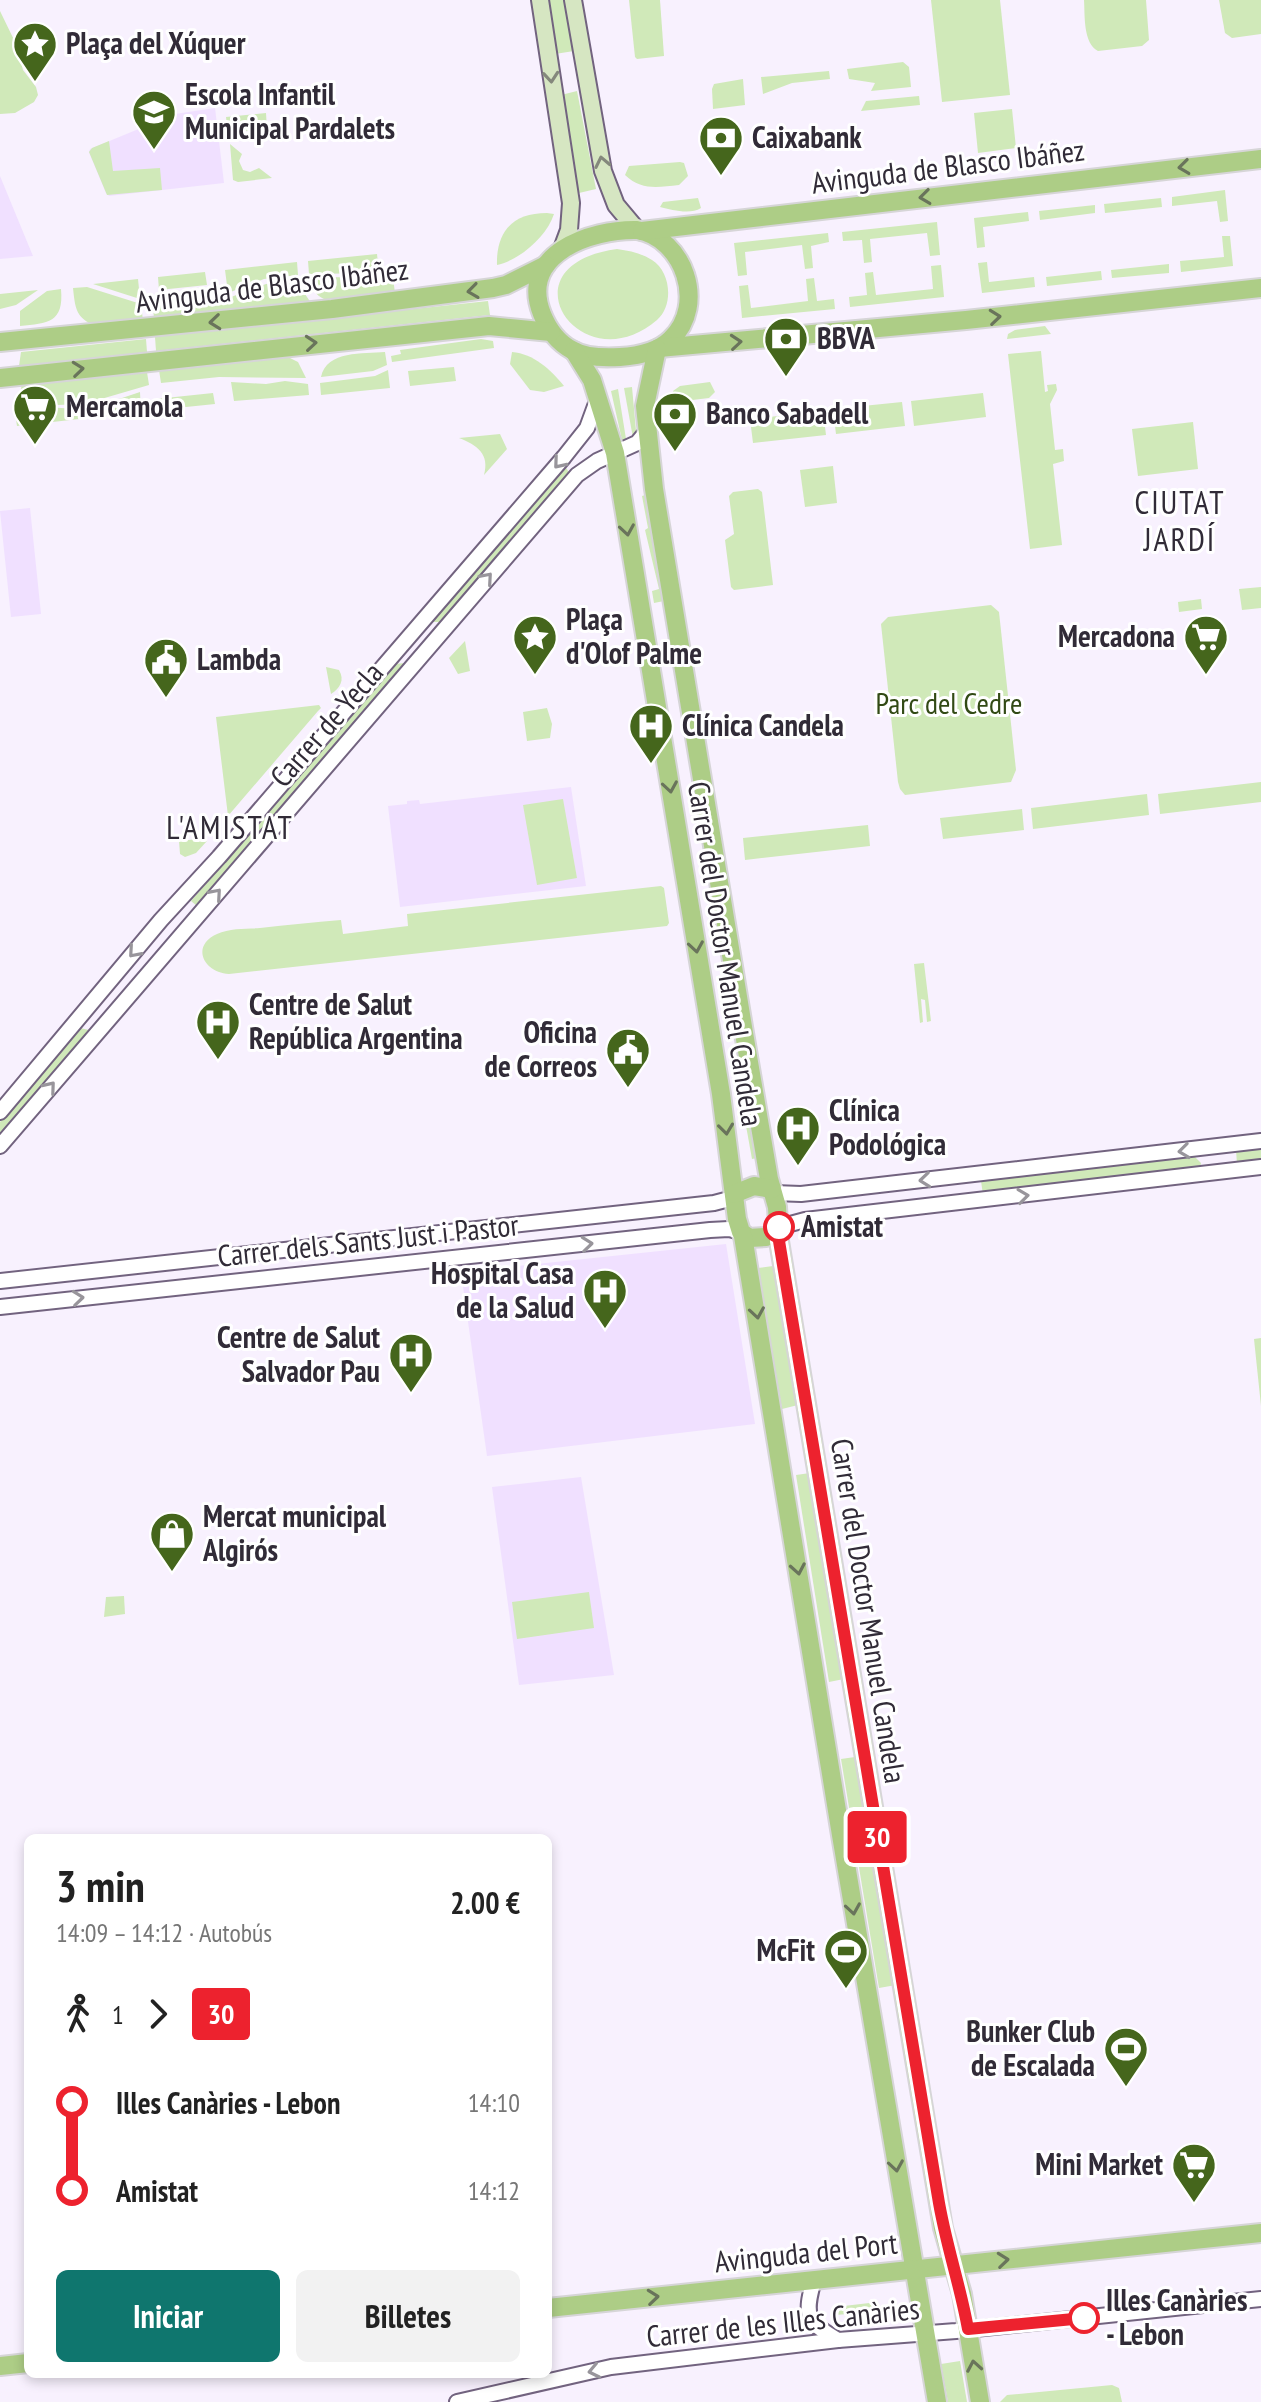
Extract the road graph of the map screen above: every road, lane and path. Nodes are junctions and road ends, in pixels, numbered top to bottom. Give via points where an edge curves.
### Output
1 (540, 0) edge
2 (573, 0) edge
3 (1261, 159) edge
4 (639, 230) junction
5 (562, 249) junction
6 (546, 265) junction
7 (1261, 288) edge
8 (551, 332) junction
9 (0, 342) edge
10 (658, 348) junction
11 (574, 351) junction
12 (0, 378) edge
13 (598, 397) junction
14 (647, 431) junction
15 (615, 453) junction
16 (710, 835) junction
17 (678, 839) junction
18 (683, 871) junction
19 (716, 871) junction
20 (0, 1112) edge
21 (1261, 1141) edge
22 (0, 1146) edge
23 (1261, 1167) edge
24 (773, 1191) junction
25 (734, 1196) junction
26 (779, 1229) junction
27 (742, 1234) junction
28 (199, 1259) junction
29 (0, 1281) edge
30 (202, 1285) junction
31 (0, 1307) edge
32 (1261, 2233) edge
33 (954, 2265) junction
34 (914, 2269) junction
35 (814, 2280) junction
36 (1261, 2299) edge
37 (552, 2308) edge
38 (968, 2329) junction
39 (925, 2333) junction
40 (838, 2340) junction
41 (24, 2363) edge
42 (0, 2366) edge
43 (457, 2402) edge
44 (937, 2402) edge
45 (980, 2402) edge

1 -> 5 main road via 571,203
4 -> 2 main road via 616,205 603,171
3 -> 4 main road, Avinguda de Blasco Ibáñez
4 - 5 main road via 609,231
4 - 10 main road via 666,243 677,256 688,291 680,327
5 - 6 main road
6 - 8 main road via 537,294
6 -> 9 main road, Avinguda de Blasco Ibáñez via 493,288
10 -> 7 main road
8 - 11 main road
12 -> 8 main road, Avinguda de Blasco Ibáñez via 489,326
10 - 11 main road via 610,358
10 - 14 main road, Carrer del Doctor Manuel Candela via 645,406
11 - 13 main road, Carrer del Doctor Manuel Candela
13 - 15 main road, Carrer del Doctor Manuel Candela
13 -> 20 street, Carrer de Yecla via 593,418 564,457
14 - 15 street, Carrer de Yecla via 637,443
14 - 16 main road, Carrer del Doctor Manuel Candela
15 -> 17 main road, Carrer del Doctor Manuel Candela
22 -> 15 street, Carrer de Yecla via 577,475
16 - 17 main road via 698,832
16 - 19 main road, Carrer del Doctor Manuel Candela
17 - 18 main road, Carrer del Doctor Manuel Candela
18 - 19 main road via 693,877
18 -> 25 main road, Carrer del Doctor Manuel Candela
19 - 24 main road, Carrer del Doctor Manuel Candela
21 -> 24 street via 801,1194
26 -> 23 street via 805,1220
24 - 25 main road via 754,1186
24 - 26 main road
25 - 27 main road
25 - 28 street, Carrer dels Sants Just i Pastor via 714,1203
26 - 27 main road via 760,1239
26 - 33 main road, Carrer del Doctor Manuel Candela via 944,2236
30 -> 27 street, Carrer dels Sants Just i Pastor via 710,1230
27 -> 34 main road, Carrer del Doctor Manuel Candela
28 - 29 street, Carrer dels Sants Just i Pastor
28 - 30 street
31 -> 30 street, Carrer dels Sants Just i Pastor
33 -> 32 main road, Avinguda del Port
33 - 34 main road, Avinguda del Port
33 - 38 main road, Carrer del Doctor Manuel Candela
34 - 35 main road, Avinguda del Port
34 - 39 main road, Carrer del Doctor Manuel Candela
37 -> 35 main road, Avinguda del Port
35 - 40 street via 808,2314 817,2328
36 - 38 street, Carrer de les Illes Canàries
38 - 39 street, Carrer de les Illes Canàries
45 -> 38 main road, Carrer del Doctor Manuel Candela
39 - 40 street, Carrer de les Illes Canàries
39 - 44 main road, Carrer del Doctor Manuel Candela
40 -> 43 street, Carrer de les Illes Canàries via 611,2367
41 - 42 main road

